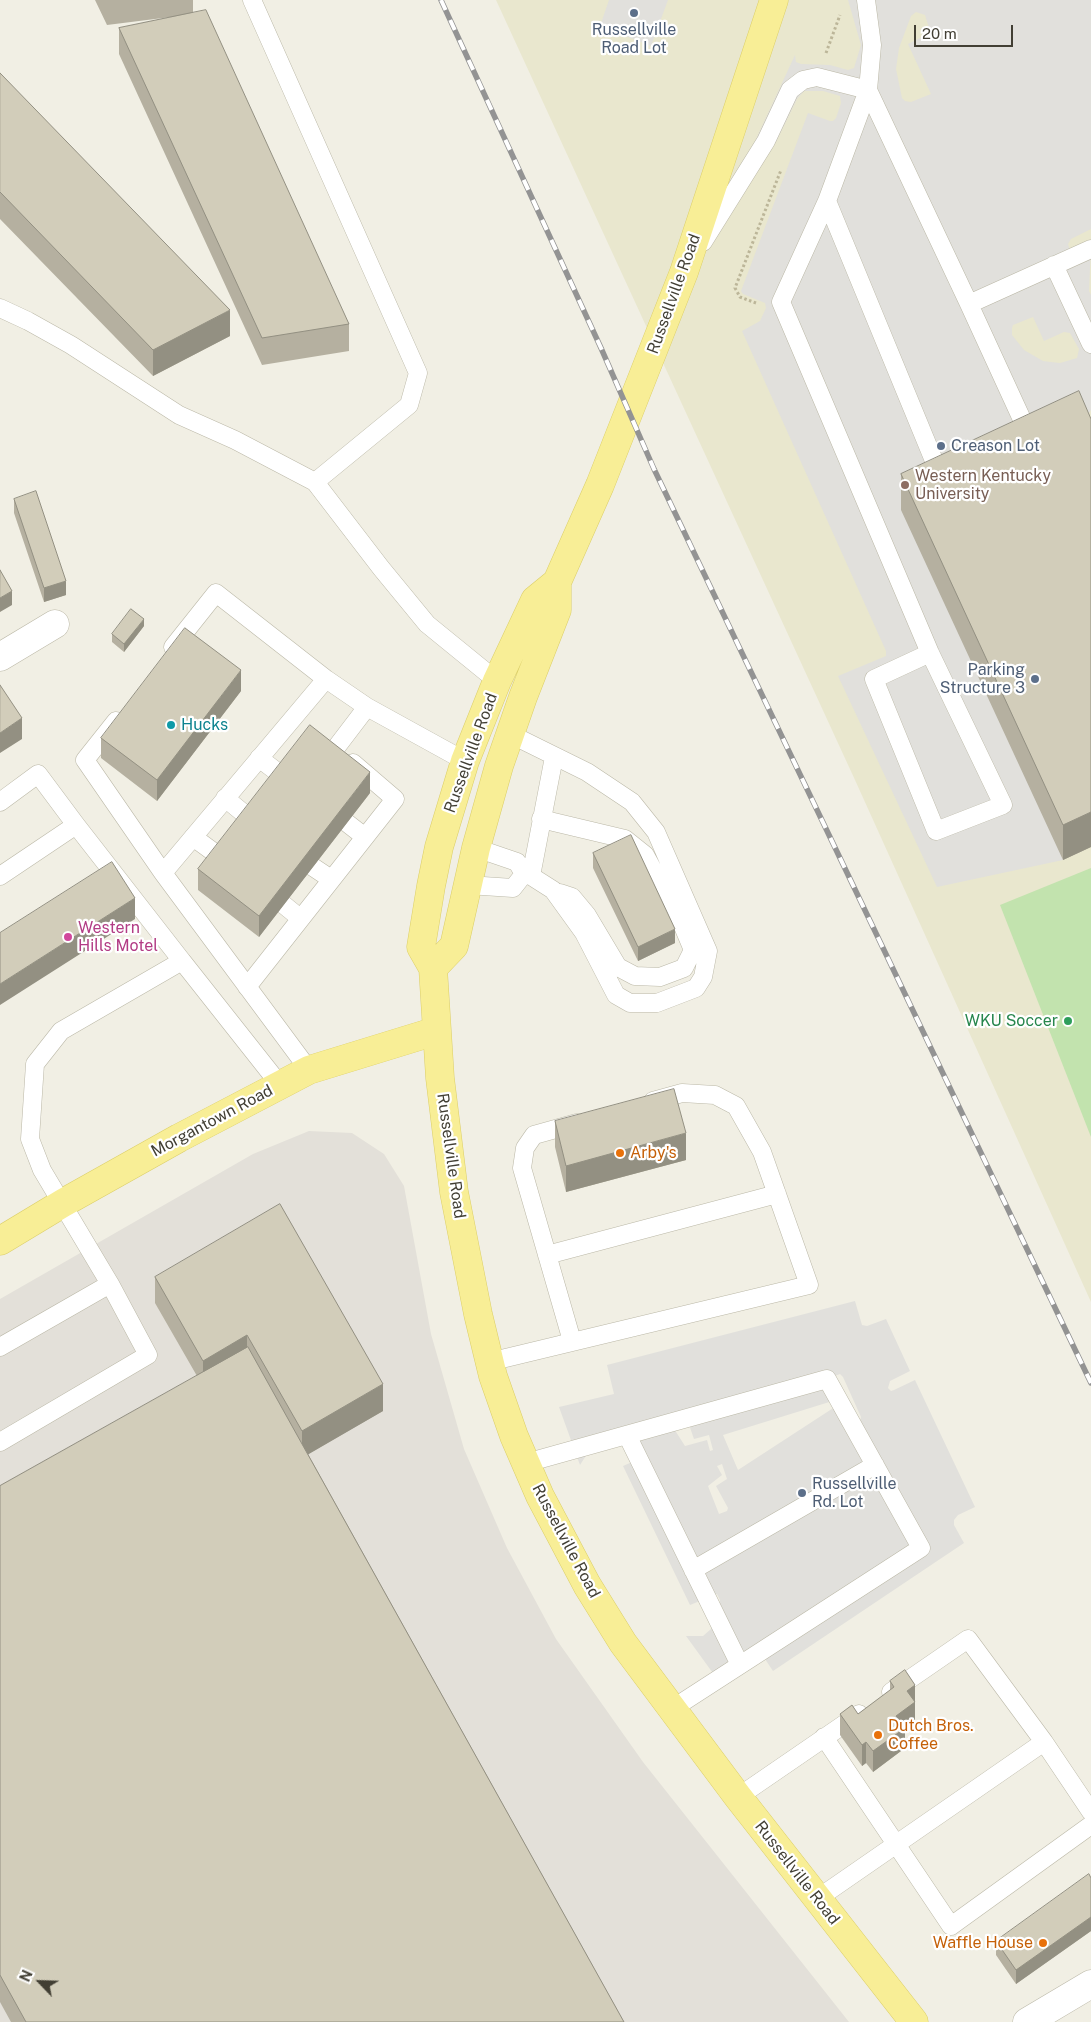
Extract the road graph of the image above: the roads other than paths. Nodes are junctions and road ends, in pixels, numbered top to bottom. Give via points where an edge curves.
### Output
1 (252, 0) edge
2 (774, 0) edge
3 (868, 1) edge
4 (868, 90) junction
5 (827, 201) junction
6 (1091, 249) edge
7 (1054, 265) junction
8 (684, 272) junction
9 (969, 304) junction
10 (0, 308) edge
11 (1091, 344) edge
12 (1034, 447) edge
13 (315, 482) junction
14 (945, 489) edge
15 (557, 582) junction
16 (55, 624) dead end
17 (930, 653) junction
18 (0, 657) edge
19 (162, 661) edge
20 (326, 679) junction
21 (497, 681) junction
22 (127, 707) edge
23 (367, 707) junction
24 (316, 731) junction
25 (510, 734) junction
26 (554, 757) junction
27 (259, 758) junction
28 (465, 761) junction
29 (285, 778) edge
30 (225, 798) junction
31 (0, 802) edge
32 (541, 820) junction
33 (253, 821) edge
34 (348, 823) edge
35 (76, 825) junction
36 (193, 837) junction
37 (365, 838) junction
38 (476, 848) junction
39 (223, 859) edge
40 (314, 867) edge
41 (163, 873) junction
42 (527, 875) junction
43 (0, 876) edge
44 (331, 879) junction
45 (468, 885) junction
46 (553, 890) junction
47 (284, 905) edge
48 (300, 918) junction
49 (182, 961) junction
50 (433, 968) junction
51 (247, 987) junction
52 (436, 1031) junction
53 (309, 1070) junction
54 (280, 1085) junction
55 (636, 1106) edge
56 (589, 1119) edge
57 (777, 1194) junction
58 (62, 1203) junction
59 (0, 1241) edge
60 (547, 1255) junction
61 (110, 1284) junction
62 (572, 1341) junction
63 (0, 1347) edge
64 (489, 1362) junction
65 (627, 1435) junction
66 (0, 1442) edge
67 (526, 1463) junction
68 (875, 1465) junction
69 (693, 1570) junction
70 (740, 1665) junction
71 (672, 1709) junction
72 (824, 1737) junction
73 (1044, 1742) junction
74 (738, 1797) junction
75 (1091, 1812) edge
76 (1091, 1825) edge
77 (896, 1844) junction
78 (817, 1899) junction
79 (1091, 1984) edge
80 (914, 2022) edge
81 (1027, 2022) edge

1 - 13 lane via 418,373 409,405
2 - 8 main road, Russellville Road
3 - 4 lane via 872,45
4 - 5 lane
4 - 8 lane via 817,77 803,80 790,90 766,141
4 - 9 lane
5 - 14 lane
5 - 17 lane via 781,302
6 - 7 lane
7 - 9 lane
7 - 11 lane
8 - 15 main road, Russellville Road via 600,485
9 - 12 lane
10 - 13 lane via 71,345 180,415
13 - 21 lane via 427,624
15 - 21 main road, Russellville Road via 535,600
15 - 25 main road, Russellville Road via 557,610
16 - 18 street
17 - 17 lane via 1003,805 936,831 874,679
19 - 20 lane via 216,593
20 - 23 lane
20 - 24 lane
21 - 28 main road, Russellville Road
22 - 41 lane via 85,760
23 - 24 lane
23 - 28 lane
24 - 27 lane
24 - 37 lane via 395,799
25 - 26 lane
25 - 38 main road, Russellville Road
26 - 32 lane
26 - 46 lane via 587,772 632,802 656,832 708,951 703,977 696,988 657,1003 630,1003 616,995 584,934
27 - 29 lane
27 - 30 lane
28 - 50 main road, Russellville Road via 430,886 421,947
30 - 33 lane
30 - 36 lane
31 - 35 lane via 38,774
32 - 42 lane
32 - 46 lane via 625,839 645,854 693,950 684,968 660,977 634,976 618,966 572,897
34 - 37 lane
35 - 43 lane
35 - 49 lane
36 - 39 lane
36 - 41 lane
37 - 44 lane
38 - 42 lane via 517,862
38 - 45 main road, Russellville Road
40 - 44 lane
41 - 51 lane
42 - 45 lane via 513,888
42 - 46 lane
44 - 48 lane
45 - 50 main road, Russellville Road via 454,946
47 - 48 lane
48 - 51 lane
49 - 54 lane
49 - 58 lane via 61,1031 35,1064 30,1139 42,1170
50 - 52 main road, Russellville Road
51 - 53 lane
52 - 53 main road, Morgantown Road
52 - 64 main road, Russellville Road via 454,1192
53 - 54 main road, Morgantown Road
54 - 58 main road, Morgantown Road
55 - 57 lane via 682,1093 715,1095 736,1106 762,1152
56 - 60 lane via 534,1135 525,1148 522,1168
57 - 60 lane
57 - 62 lane via 809,1285
58 - 59 main road, Morgantown Road
58 - 61 lane
60 - 62 lane
61 - 63 lane
61 - 66 lane via 148,1355
62 - 64 lane
64 - 67 main road, Russellville Road
65 - 67 lane
65 - 68 lane via 827,1379
65 - 69 lane
67 - 71 main road, Russellville Road via 587,1585 623,1643
68 - 69 lane
68 - 70 lane via 921,1548
69 - 70 lane
70 - 71 lane
71 - 74 main road, Russellville Road
72 - 73 lane via 968,1639
72 - 74 lane
72 - 77 lane
73 - 75 lane
73 - 77 lane
74 - 78 main road, Russellville Road
76 - 77 lane via 951,1926
77 - 78 lane
78 - 80 main road, Russellville Road
79 - 81 street

